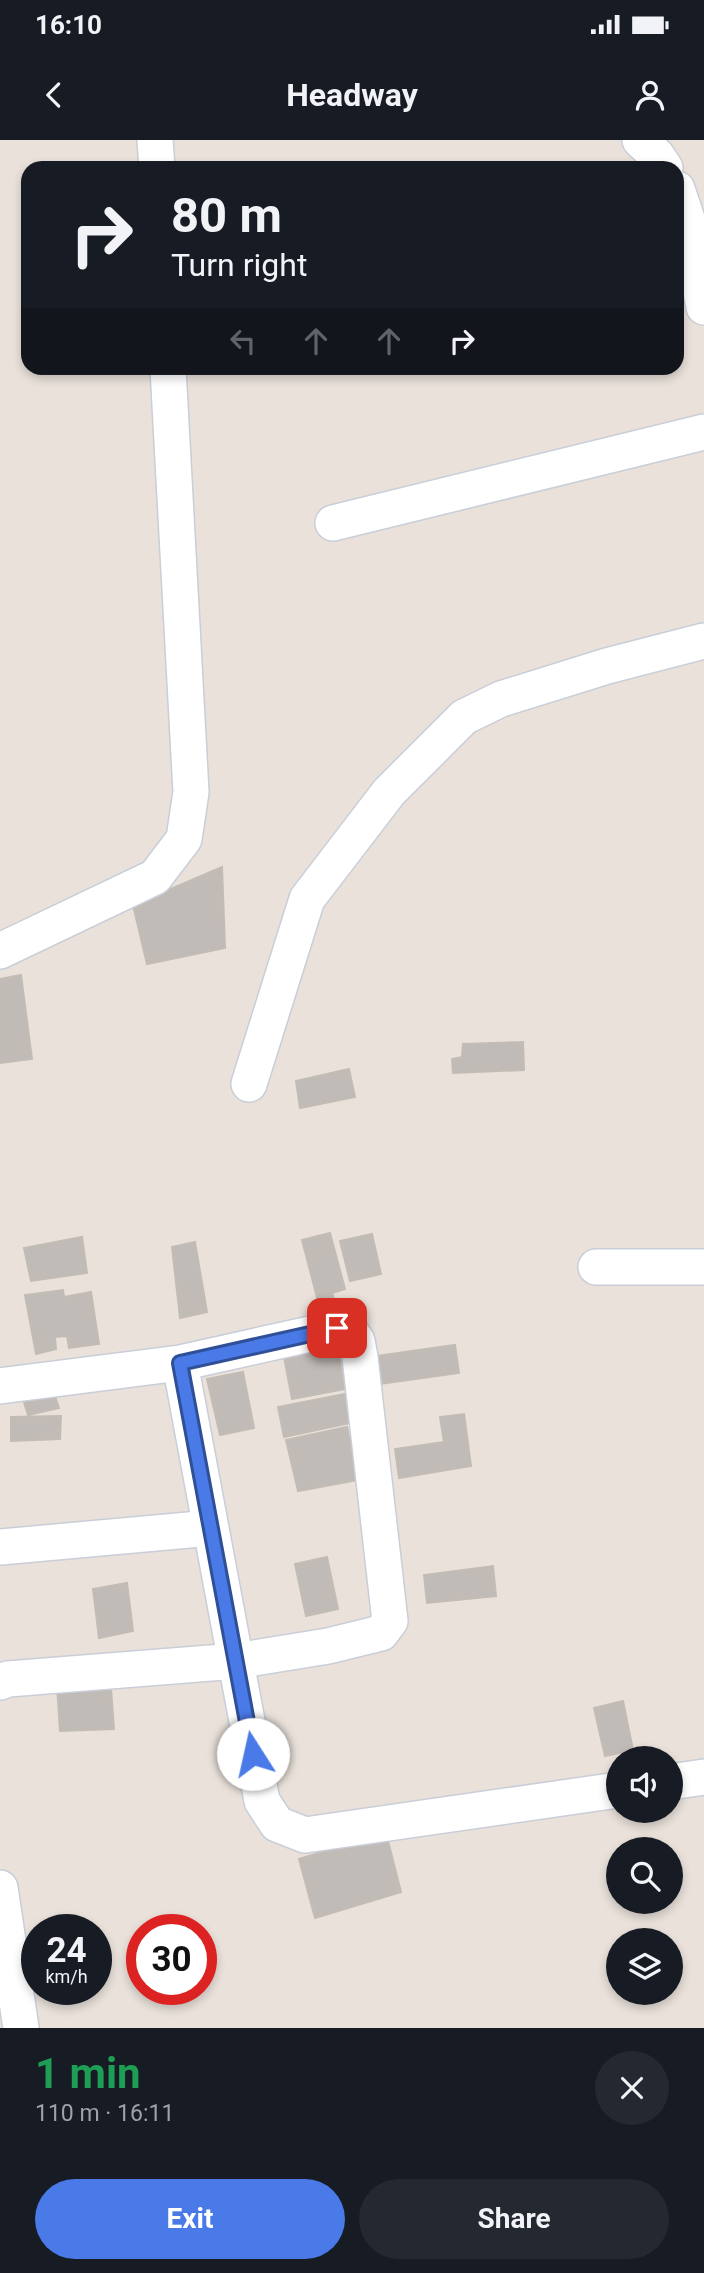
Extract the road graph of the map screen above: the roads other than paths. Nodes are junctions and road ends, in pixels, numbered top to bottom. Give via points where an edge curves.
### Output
1 (155, 140) edge
2 (640, 140) edge
3 (156, 161) edge
4 (660, 161) edge
5 (684, 210) edge
6 (704, 307) edge
7 (168, 375) edge
8 (704, 432) edge
9 (332, 523) dead end
10 (704, 641) edge
11 (0, 951) edge
12 (249, 1084) dead end
13 (596, 1267) dead end
14 (704, 1267) edge
15 (180, 1363) junction
16 (0, 1386) edge
17 (211, 1528) junction
18 (0, 1547) edge
19 (236, 1661) junction
20 (0, 1682) edge
21 (704, 1777) edge
22 (683, 1780) edge
23 (606, 1792) edge
24 (0, 1888) edge
25 (21, 2028) edge

1 - 3 street
2 - 4 street
5 - 6 street
7 - 11 street via 191,792 184,839 155,877
8 - 9 street
10 - 12 street via 500,699 464,717 388,792 307,900
13 - 14 street
15 - 16 street
15 - 17 street
15 - 19 street via 337,1328 349,1330 357,1341 390,1621 381,1633
17 - 18 street
17 - 19 street
19 - 20 street
19 - 23 street via 262,1801 277,1824 305,1835
21 - 22 street
24 - 25 street

